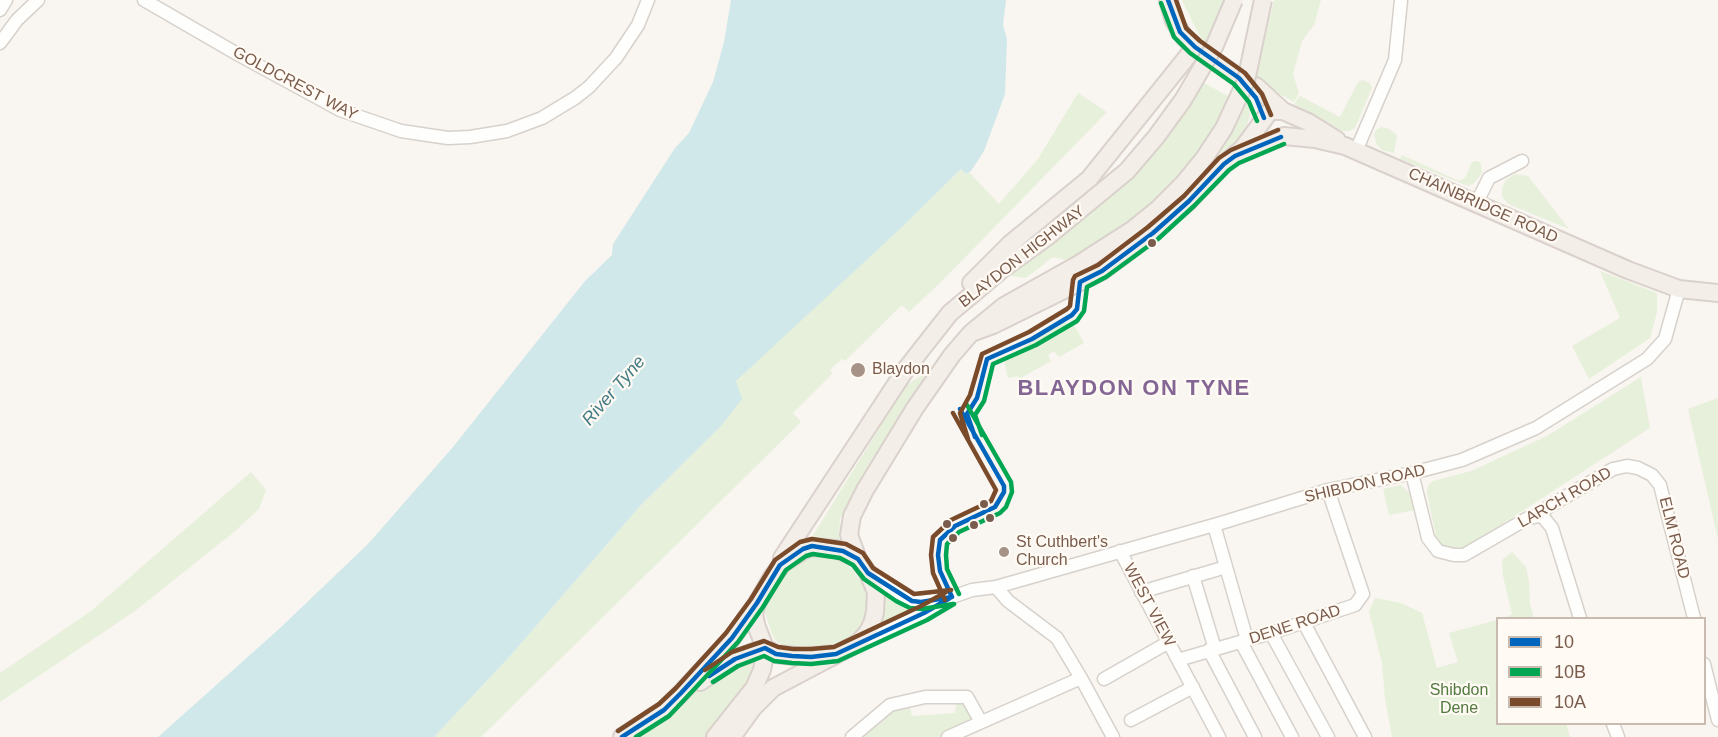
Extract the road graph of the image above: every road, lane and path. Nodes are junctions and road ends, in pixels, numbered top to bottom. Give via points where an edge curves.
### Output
1 (6, 0) edge
2 (38, 0) edge
3 (144, 0) edge
4 (648, 0) edge
5 (1168, 0) edge
6 (1234, 0) edge
7 (1263, 0) edge
8 (1401, 0) edge
9 (0, 10) edge
10 (0, 43) edge
11 (1195, 47) junction
12 (1239, 78) junction
13 (1285, 112) junction
14 (1264, 120) junction
15 (1283, 137) junction
16 (1351, 148) junction
17 (1234, 156) junction
18 (1522, 161) dead end
19 (1476, 204) junction
20 (1679, 289) junction
21 (1718, 292) edge
22 (950, 313) junction
23 (971, 333) junction
24 (1638, 468) joint
25 (1412, 473) junction
26 (1328, 490) junction
27 (1539, 516) junction
28 (1214, 525) junction
29 (1120, 551) junction
30 (858, 559) junction
31 (1226, 567) junction
32 (868, 573) junction
33 (1193, 576) junction
34 (771, 577) junction
35 (996, 587) junction
36 (1141, 592) junction
37 (952, 597) junction
38 (758, 603) junction
39 (1580, 617) edge
40 (1694, 617) edge
41 (1304, 623) junction
42 (1271, 633) junction
43 (1244, 641) junction
44 (1169, 642) junction
45 (858, 643) junction
46 (766, 649) junction
47 (1212, 650) junction
48 (836, 654) junction
49 (1178, 660) junction
50 (1706, 672) edge
51 (1081, 678) junction
52 (1104, 679) dead end
53 (1193, 687) junction
54 (681, 693) junction
55 (1131, 720) dead end
56 (1718, 720) edge
57 (981, 722) junction
58 (963, 734) edge
59 (622, 737) edge
60 (715, 737) edge
61 (732, 737) edge
62 (852, 737) edge
63 (948, 737) edge
64 (1113, 737) edge
65 (1219, 737) edge
66 (1255, 737) edge
67 (1292, 737) edge
68 (1328, 737) edge
69 (1365, 737) edge

1 - 9 street
2 - 10 street
3 - 4 street, GOLDCREST WAY via 340,110 401,131 448,138 490,135 525,125 575,98 616,58 638,25
5 - 11 main road via 1180,32
6 - 22 main road, BLAYDON HIGHWAY, bridge via 1214,47 1183,100 1127,171
7 - 23 main road, BLAYDON HIGHWAY, bridge via 1246,81 1224,128 1183,184 1132,230 1004,306
8 - 16 street via 1395,60
11 - 12 main road
11 - 22 main road via 1089,179 1010,244 968,286
12 - 13 main road via 1257,87
12 - 14 main road via 1256,98
13 - 14 main road via 1270,111
13 - 15 main road via 1292,125
13 - 16 main road
14 - 15 main road via 1267,134
14 - 17 main road
15 - 16 main road, CHAINBRIDGE ROAD via 1315,139
15 - 17 main road
16 - 19 main road, CHAINBRIDGE ROAD
17 - 23 main road via 1153,233 1102,271
18 - 19 street via 1490,178
19 - 20 main road, CHAINBRIDGE ROAD
20 - 21 main road
20 - 25 street, SHIBDON ROAD via 1665,339 1647,359 1536,428 1462,460
22 - 34 main road, BLAYDON HIGHWAY via 906,369
23 - 30 main road, BLAYDON HIGHWAY via 921,399 865,490 852,516 849,535
24 - 27 street, LARCH ROAD via 1612,469
24 - 40 street, ELM ROAD via 1652,475 1660,485
25 - 26 street, SHIBDON ROAD
25 - 27 street, LARCH ROAD via 1428,538 1445,554 1464,555 1528,518
26 - 28 street, SHIBDON ROAD
26 - 41 street, DENE ROAD via 1363,594 1355,605
27 - 39 street via 1552,528
28 - 29 street, SHIBDON ROAD
28 - 31 street
29 - 35 street, SHIBDON ROAD
29 - 36 street, WEST VIEW
30 - 32 main road
30 - 34 main road via 836,549 809,547 783,563
31 - 33 street
31 - 43 street
32 - 37 street via 912,600
32 - 45 main road via 876,591 875,612 869,631
33 - 36 street
33 - 47 street
34 - 38 main road
35 - 37 street, SHIBDON ROAD
35 - 51 street via 1057,639
36 - 44 street, WEST VIEW
37 - 45 street
38 - 46 main road via 754,618
38 - 54 main road
41 - 42 street, DENE ROAD
41 - 69 street
42 - 43 street, DENE ROAD
42 - 68 street
43 - 47 street, DENE ROAD
43 - 67 street
44 - 49 street, WEST VIEW
44 - 52 street
45 - 48 main road
46 - 48 main road via 792,656
46 - 54 main road via 735,659
46 - 60 main road via 754,688
47 - 49 street, DENE ROAD
47 - 66 street
48 - 61 main road via 773,688
49 - 53 street, WEST VIEW
50 - 56 street
51 - 57 street
51 - 64 street
53 - 55 street
53 - 65 street, WEST VIEW
54 - 59 main road via 664,710
57 - 58 street
57 - 62 street via 967,697 925,698 890,705
58 - 63 street

